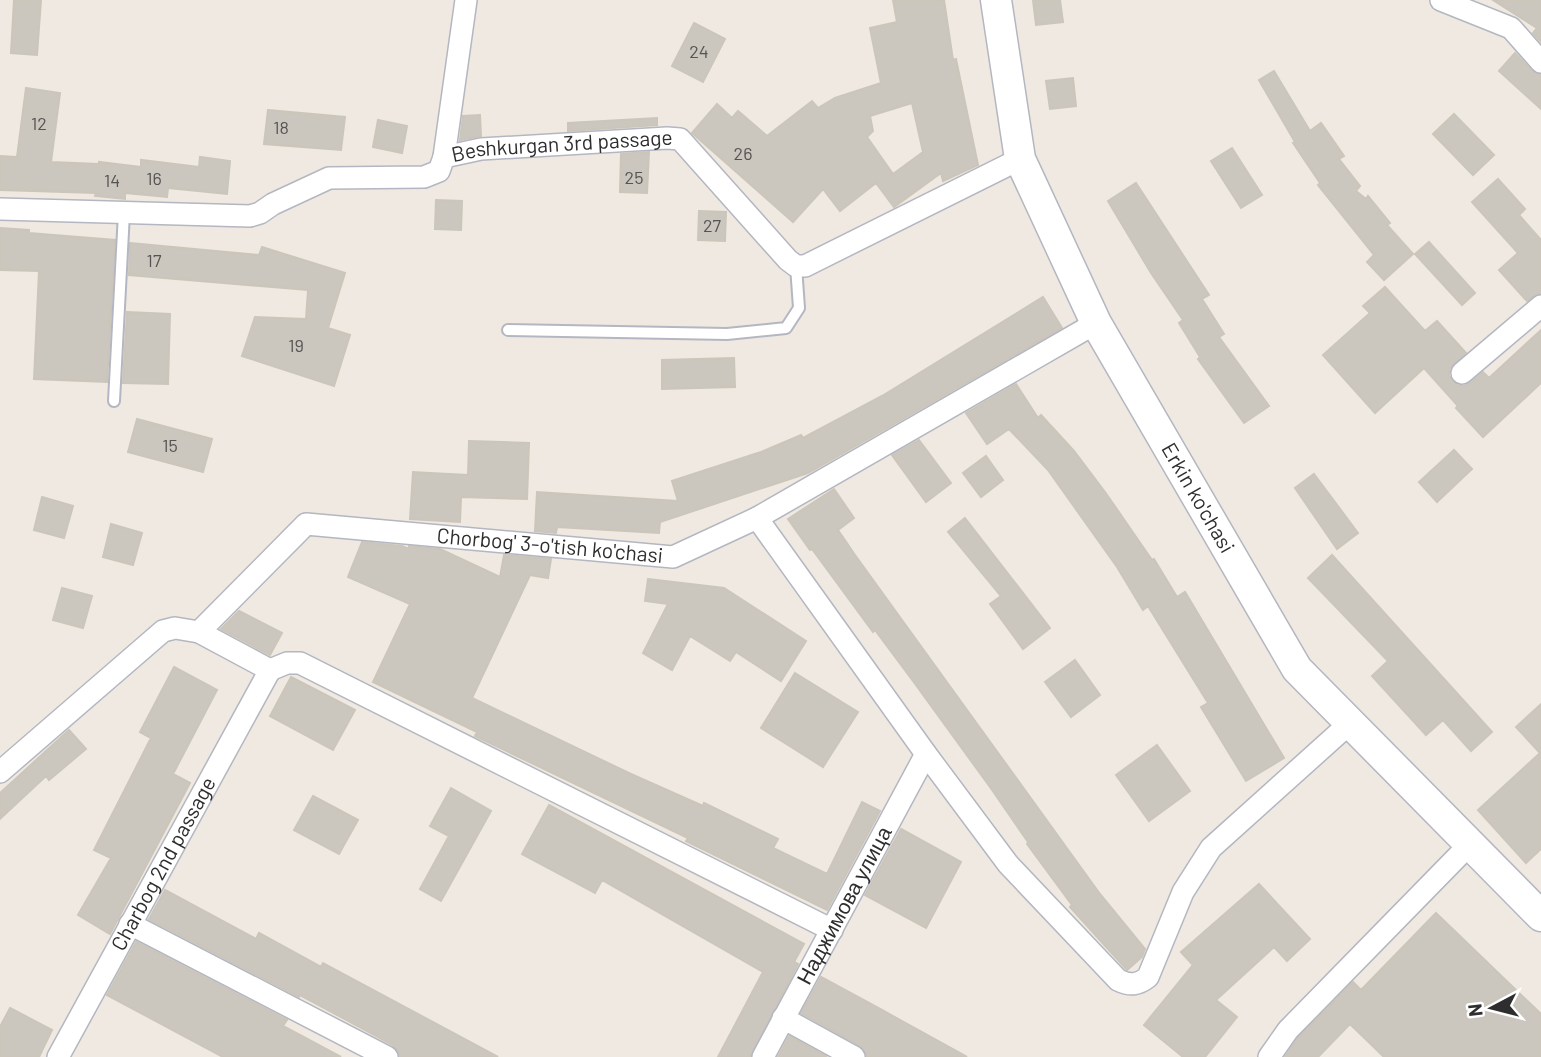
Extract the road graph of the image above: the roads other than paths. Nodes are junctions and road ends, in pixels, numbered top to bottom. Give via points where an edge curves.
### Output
1 (466, 0) edge
2 (996, 0) edge
3 (1441, 0) edge
4 (1541, 62) edge
5 (444, 157) junction
6 (1020, 159) junction
7 (0, 209) edge
8 (124, 214) junction
9 (796, 266) junction
10 (1541, 306) edge
11 (1096, 323) junction
12 (508, 330) dead end
13 (1462, 373) dead end
14 (114, 401) dead end
15 (757, 517) junction
16 (199, 632) junction
17 (270, 670) junction
18 (1350, 723) junction
19 (926, 754) junction
20 (0, 772) edge
21 (1470, 844) junction
22 (1541, 916) edge
23 (130, 924) junction
24 (832, 930) junction
25 (783, 1018) junction
26 (58, 1057) edge
27 (387, 1057) edge
28 (763, 1057) edge
29 (854, 1057) edge
30 (1269, 1057) edge

1 - 5 street
2 - 6 main road, Erkin ko'chasi
3 - 4 street via 1511,29
5 - 8 street, Beshkurgan 3rd passage via 439,171 424,177 329,178 250,216
5 - 9 street, Beshkurgan 3rd passage via 481,149 680,139
6 - 9 street via 805,266
6 - 11 main road, Erkin ko'chasi
7 - 8 street, Beshkurgan 3rd passage
8 - 14 lane
9 - 12 lane via 799,308 786,328 727,334
10 - 13 street
11 - 15 street, Chorbog' 3-o'tish ko'chasi
11 - 18 main road, Erkin ko'chasi via 1297,669
15 - 16 street, Chorbog' 3-o'tish ko'chasi via 673,557 306,524
15 - 19 street
16 - 17 street
16 - 20 street via 163,631
17 - 23 street, Charbog 2nd passage
17 - 24 street via 300,663
18 - 19 street via 1211,848 1183,892 1147,976 1134,984 1118,980 1008,864
18 - 21 main road, Erkin ko'chasi
19 - 24 street, Наджимова улица
21 - 22 main road, Erkin ko'chasi
21 - 30 street via 1288,1030
23 - 26 street, Charbog 2nd passage
23 - 27 street
24 - 25 street, Наджимова улица
25 - 28 street, Наджимова улица
25 - 29 street

